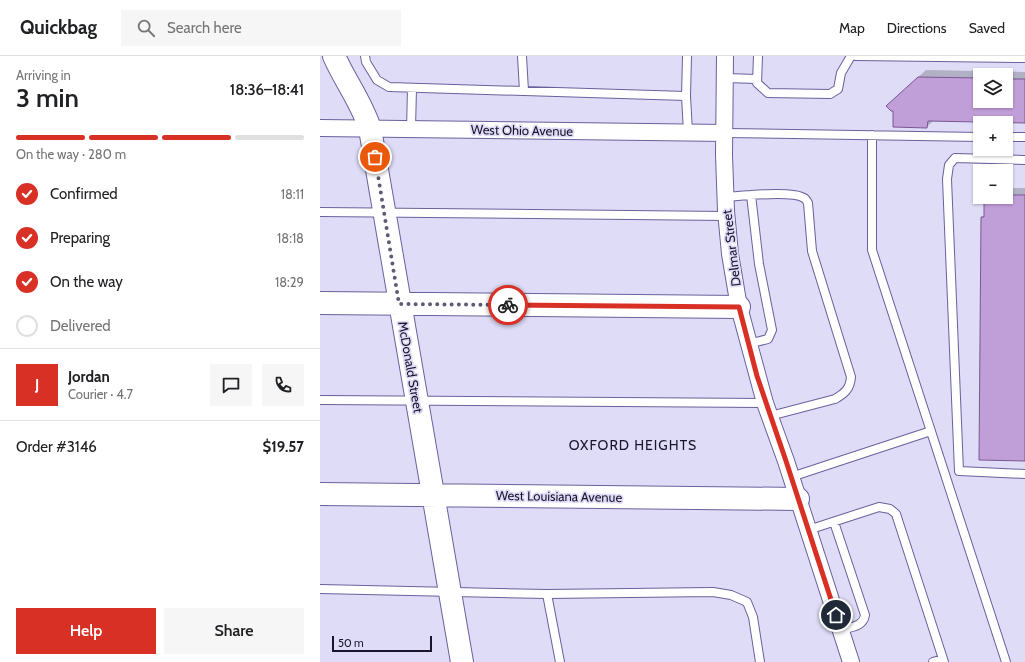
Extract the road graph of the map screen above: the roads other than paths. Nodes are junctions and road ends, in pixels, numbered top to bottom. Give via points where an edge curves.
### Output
1 (334, 56) edge
2 (365, 56) edge
3 (522, 56) edge
4 (687, 56) edge
5 (725, 56) edge
6 (758, 56) edge
7 (850, 56) edge
8 (856, 56) edge
9 (1025, 58) edge
10 (725, 78) junction
11 (757, 79) junction
12 (412, 88) junction
13 (524, 91) junction
14 (686, 96) junction
15 (320, 128) edge
16 (370, 129) junction
17 (411, 129) junction
18 (688, 132) junction
19 (725, 133) junction
20 (872, 136) junction
21 (973, 136) edge
22 (1013, 137) edge
23 (1025, 137) edge
24 (1025, 160) edge
25 (751, 195) junction
26 (726, 197) junction
27 (320, 212) edge
28 (384, 213) junction
29 (727, 216) junction
30 (320, 304) edge
31 (399, 304) junction
32 (739, 307) junction
33 (748, 344) junction
34 (320, 400) edge
35 (416, 401) junction
36 (768, 410) junction
37 (931, 431) junction
38 (1025, 474) edge
39 (791, 477) junction
40 (320, 494) edge
41 (433, 495) junction
42 (798, 499) junction
43 (834, 522) junction
44 (808, 530) junction
45 (320, 589) edge
46 (450, 591) junction
47 (546, 594) junction
48 (840, 630) junction
49 (943, 660) edge
50 (462, 662) edge
51 (560, 662) edge
52 (760, 662) edge
53 (851, 662) edge
54 (932, 662) edge
55 (1006, 662) edge

1 - 16 street, McDonald Street via 365,112
2 - 12 lane via 377,80 389,87
3 - 13 lane
4 - 14 lane
5 - 10 street, Delmar Street
6 - 11 lane
7 - 11 lane via 841,72 838,89 830,94 768,94 757,84
8 - 9 lane
10 - 11 lane
10 - 19 street, Delmar Street
12 - 13 lane
12 - 17 lane
13 - 14 lane
14 - 18 lane
15 - 16 street, West Ohio Avenue
16 - 17 street, West Ohio Avenue
16 - 28 street, McDonald Street
17 - 18 street, West Ohio Avenue
18 - 19 street, West Ohio Avenue
19 - 20 lane
19 - 26 street, Delmar Street
20 - 21 lane
20 - 37 lane via 872,250
22 - 23 lane
24 - 38 lane via 955,158 949,165 947,179 959,470
25 - 26 lane
25 - 33 lane via 759,264 772,330 768,339
25 - 36 lane via 795,195 805,198 808,203 812,251 851,377 849,389 835,399
26 - 29 street, Delmar Street
27 - 28 lane
28 - 29 lane
28 - 31 street, McDonald Street
29 - 32 street, Delmar Street
30 - 31 street
31 - 32 street
31 - 35 street, McDonald Street
32 - 33 street, Delmar Street
33 - 36 street, Delmar Street
34 - 35 lane
35 - 36 lane
35 - 41 street, McDonald Street
36 - 39 street, Delmar Street
37 - 39 lane
37 - 55 lane
39 - 42 street, Delmar Street
40 - 41 street, West Louisiana Avenue
41 - 42 street, West Louisiana Avenue
41 - 46 street, McDonald Street
42 - 44 street, Delmar Street
43 - 44 lane
43 - 48 lane via 865,615 861,624
43 - 49 lane via 879,507 890,509 896,514
44 - 48 street, Delmar Street
45 - 46 lane
46 - 47 lane
46 - 50 street, McDonald Street
47 - 51 lane
47 - 52 lane via 712,592 731,595 747,602 753,617
48 - 53 street, Delmar Street
49 - 54 lane

